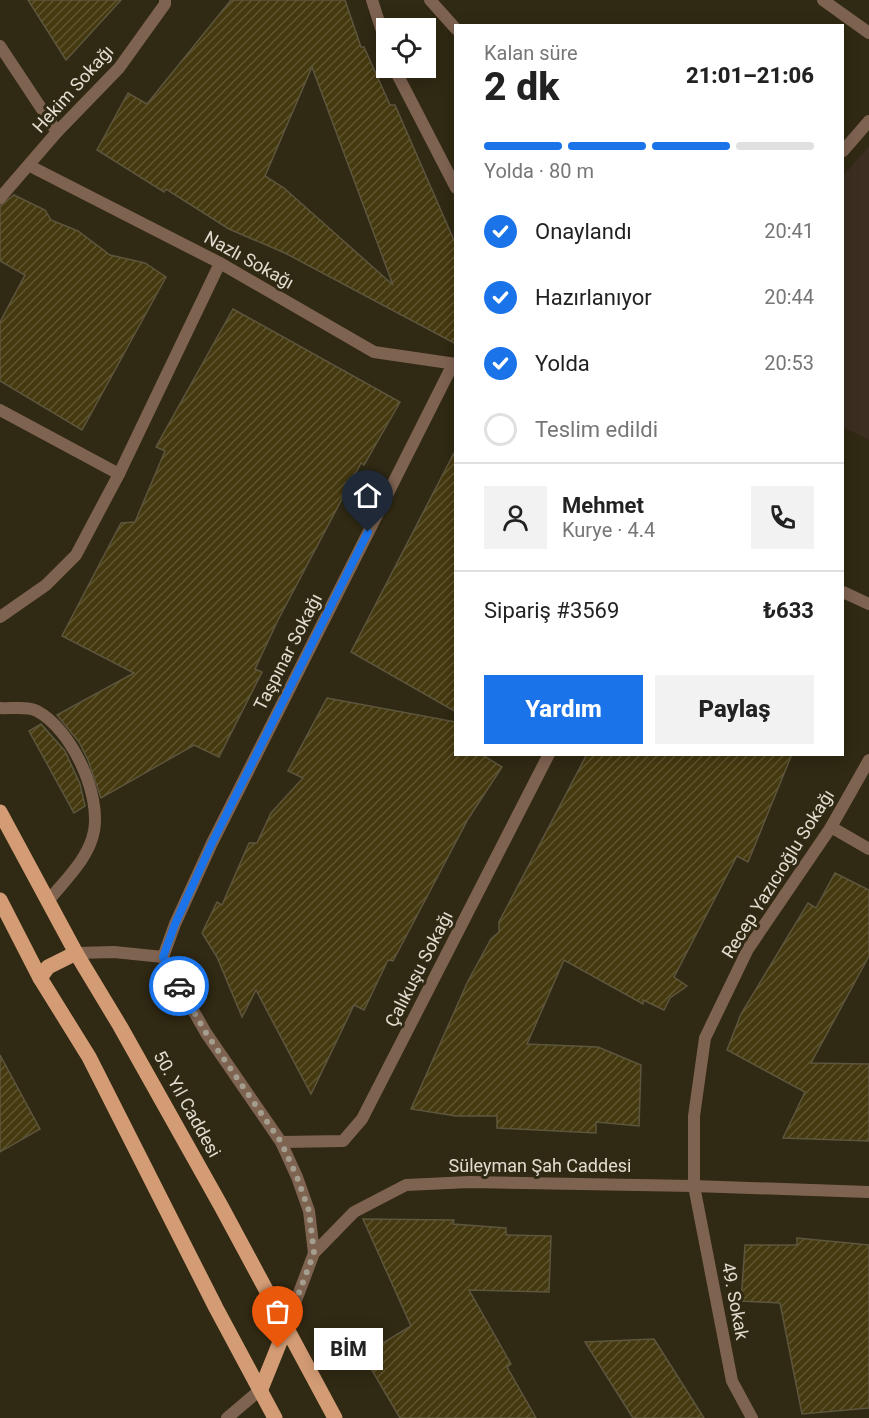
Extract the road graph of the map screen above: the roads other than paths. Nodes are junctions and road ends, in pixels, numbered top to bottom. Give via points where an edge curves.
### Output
1 (165, 0) edge
2 (372, 0) edge
3 (430, 0) edge
4 (823, 0) edge
5 (378, 18) edge
6 (454, 27) edge
7 (869, 33) edge
8 (0, 46) edge
9 (399, 78) edge
10 (869, 121) edge
11 (57, 132) junction
12 (844, 150) edge
13 (30, 165) junction
14 (454, 184) edge
15 (0, 198) edge
16 (220, 263) junction
17 (454, 365) edge
18 (0, 410) edge
19 (119, 474) junction
20 (844, 592) edge
21 (869, 604) edge
22 (0, 617) edge
23 (0, 708) edge
24 (548, 756) edge
25 (869, 760) edge
26 (0, 812) edge
27 (831, 827) junction
28 (869, 849) edge
29 (0, 900) edge
30 (49, 900) junction
31 (76, 953) junction
32 (163, 957) junction
33 (40, 978) junction
34 (281, 1142) junction
35 (694, 1186) junction
36 (869, 1192) edge
37 (314, 1253) junction
38 (286, 1328) junction
39 (261, 1389) junction
40 (227, 1418) edge
41 (275, 1418) edge
42 (335, 1418) edge
43 (752, 1418) edge

1 - 11 street, Hekim Sokağı via 119,68
2 - 5 street
3 - 6 street
4 - 7 street
8 - 11 street
9 - 14 street
10 - 12 street
11 - 13 street, Hekim Sokağı
13 - 15 street, Hekim Sokağı
13 - 16 street, Nazlı Sokağı
16 - 17 street, Nazlı Sokağı via 374,352
16 - 19 street
17 - 32 street, Taşpınar Sokağı via 212,843
18 - 19 street
19 - 22 street via 76,555 46,585
20 - 21 street
23 - 30 street via 35,710 58,728 73,750 96,806 88,849
24 - 34 street, Çalıkuşu Sokağı via 362,1119 343,1141
25 - 27 street, Recep Yazıcıoğlu Sokağı
26 - 30 main road, 50. Yıl Caddesi
27 - 28 street
27 - 35 street, Recep Yazıcıoğlu Sokağı via 748,949 705,1038 694,1116
29 - 33 main road
30 - 31 main road, 50. Yıl Caddesi
31 - 32 street
31 - 33 main road via 48,967
31 - 38 main road, 50. Yıl Caddesi
32 - 34 street via 206,1033
33 - 39 main road via 89,1057
34 - 37 street via 309,1211
35 - 36 street, Süleyman Şah Caddesi
35 - 37 street, Süleyman Şah Caddesi via 469,1182 406,1185 354,1212
35 - 43 street, 49. Sokak via 732,1381
37 - 38 street, Süleyman Şah Caddesi
38 - 39 main road
38 - 42 main road, 50. Yıl Caddesi
39 - 40 street
39 - 41 main road

